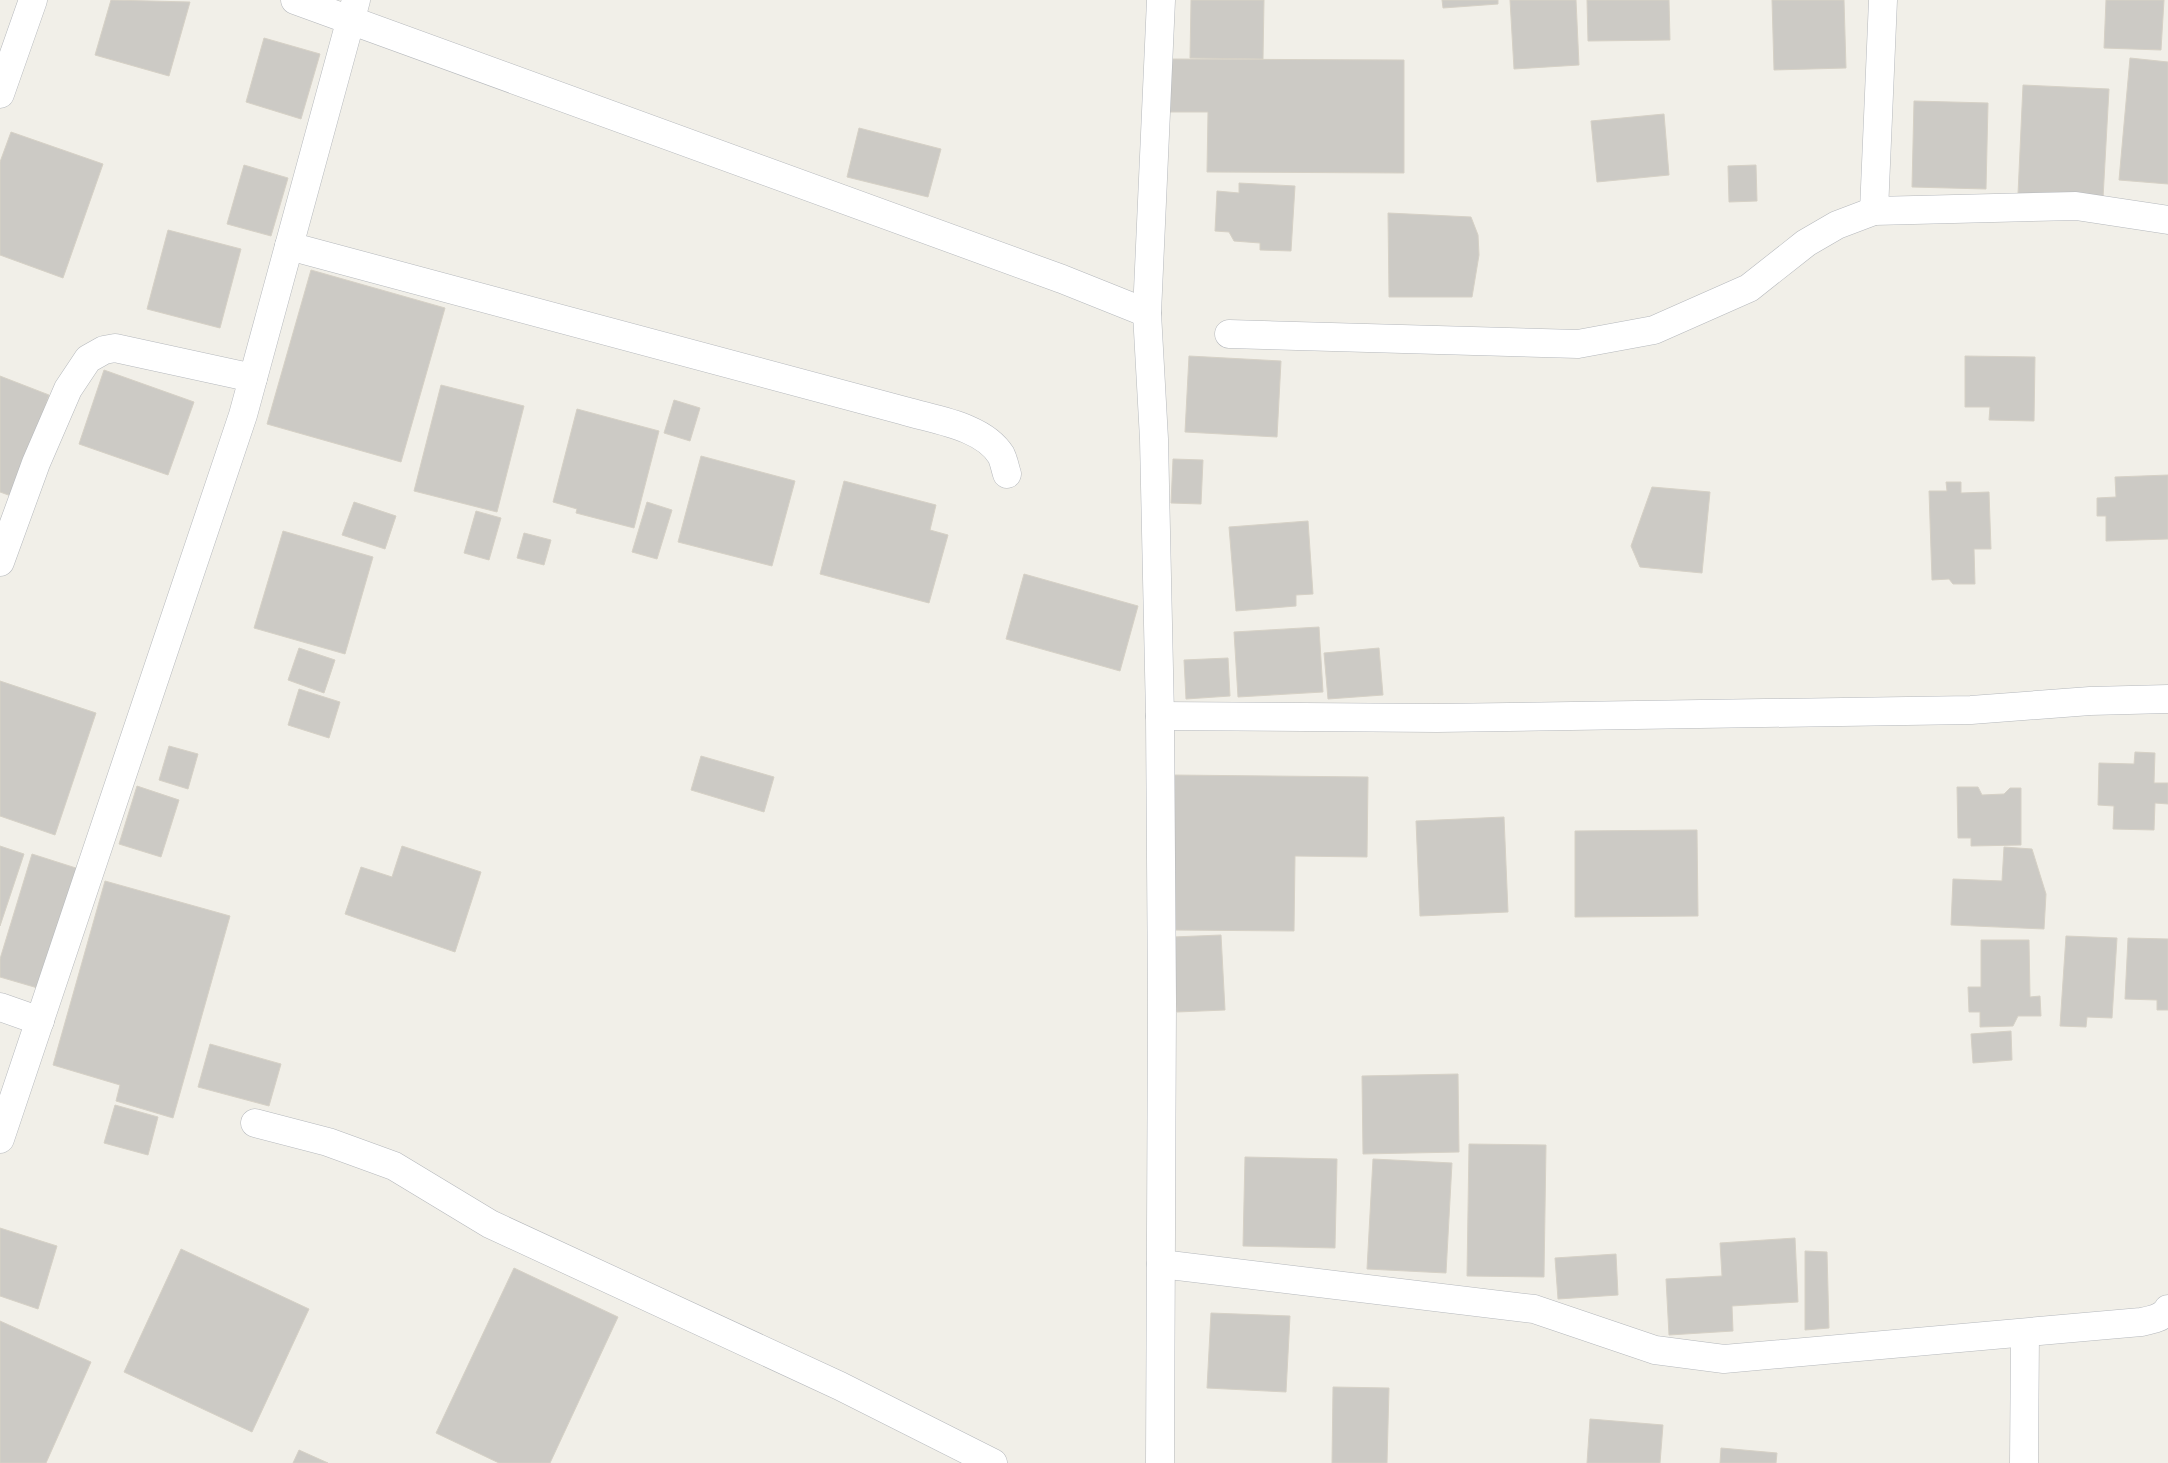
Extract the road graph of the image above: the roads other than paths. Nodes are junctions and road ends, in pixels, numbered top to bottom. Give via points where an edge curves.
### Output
1 (33, 0) edge
2 (295, 0) edge
3 (1161, 0) edge
4 (1883, 0) edge
5 (353, 10) edge
6 (0, 94) edge
7 (1874, 211) junction
8 (2168, 220) edge
9 (289, 246) junction
10 (1147, 313) junction
11 (1229, 334) dead end
12 (253, 378) junction
13 (1007, 474) dead end
14 (0, 562) edge
15 (2168, 699) edge
16 (1160, 716) junction
17 (0, 1007) edge
18 (40, 1021) junction
19 (255, 1123) dead end
20 (0, 1139) edge
21 (1161, 1264) junction
22 (2168, 1309) edge
23 (2025, 1333) junction
24 (993, 1463) edge
25 (1160, 1463) edge
26 (2024, 1463) edge

1 - 6 street
2 - 5 street
3 - 10 street
4 - 7 street
5 - 9 street
5 - 10 street
7 - 8 street via 2076,206
7 - 11 street via 1837,225 1806,243 1749,288 1654,330 1578,344
9 - 12 street
9 - 13 street via 964,429 987,440 1000,455
10 - 16 street via 1154,439
12 - 14 street via 115,348 88,359 61,405
12 - 18 street
15 - 16 street via 1971,710 1437,718
16 - 21 street
17 - 18 street
18 - 20 street
19 - 24 street via 328,1142 394,1166 490,1224 840,1386
21 - 23 street via 1534,1309 1655,1350 1724,1359
21 - 25 street
22 - 23 street via 2155,1319 2142,1322
23 - 26 street

